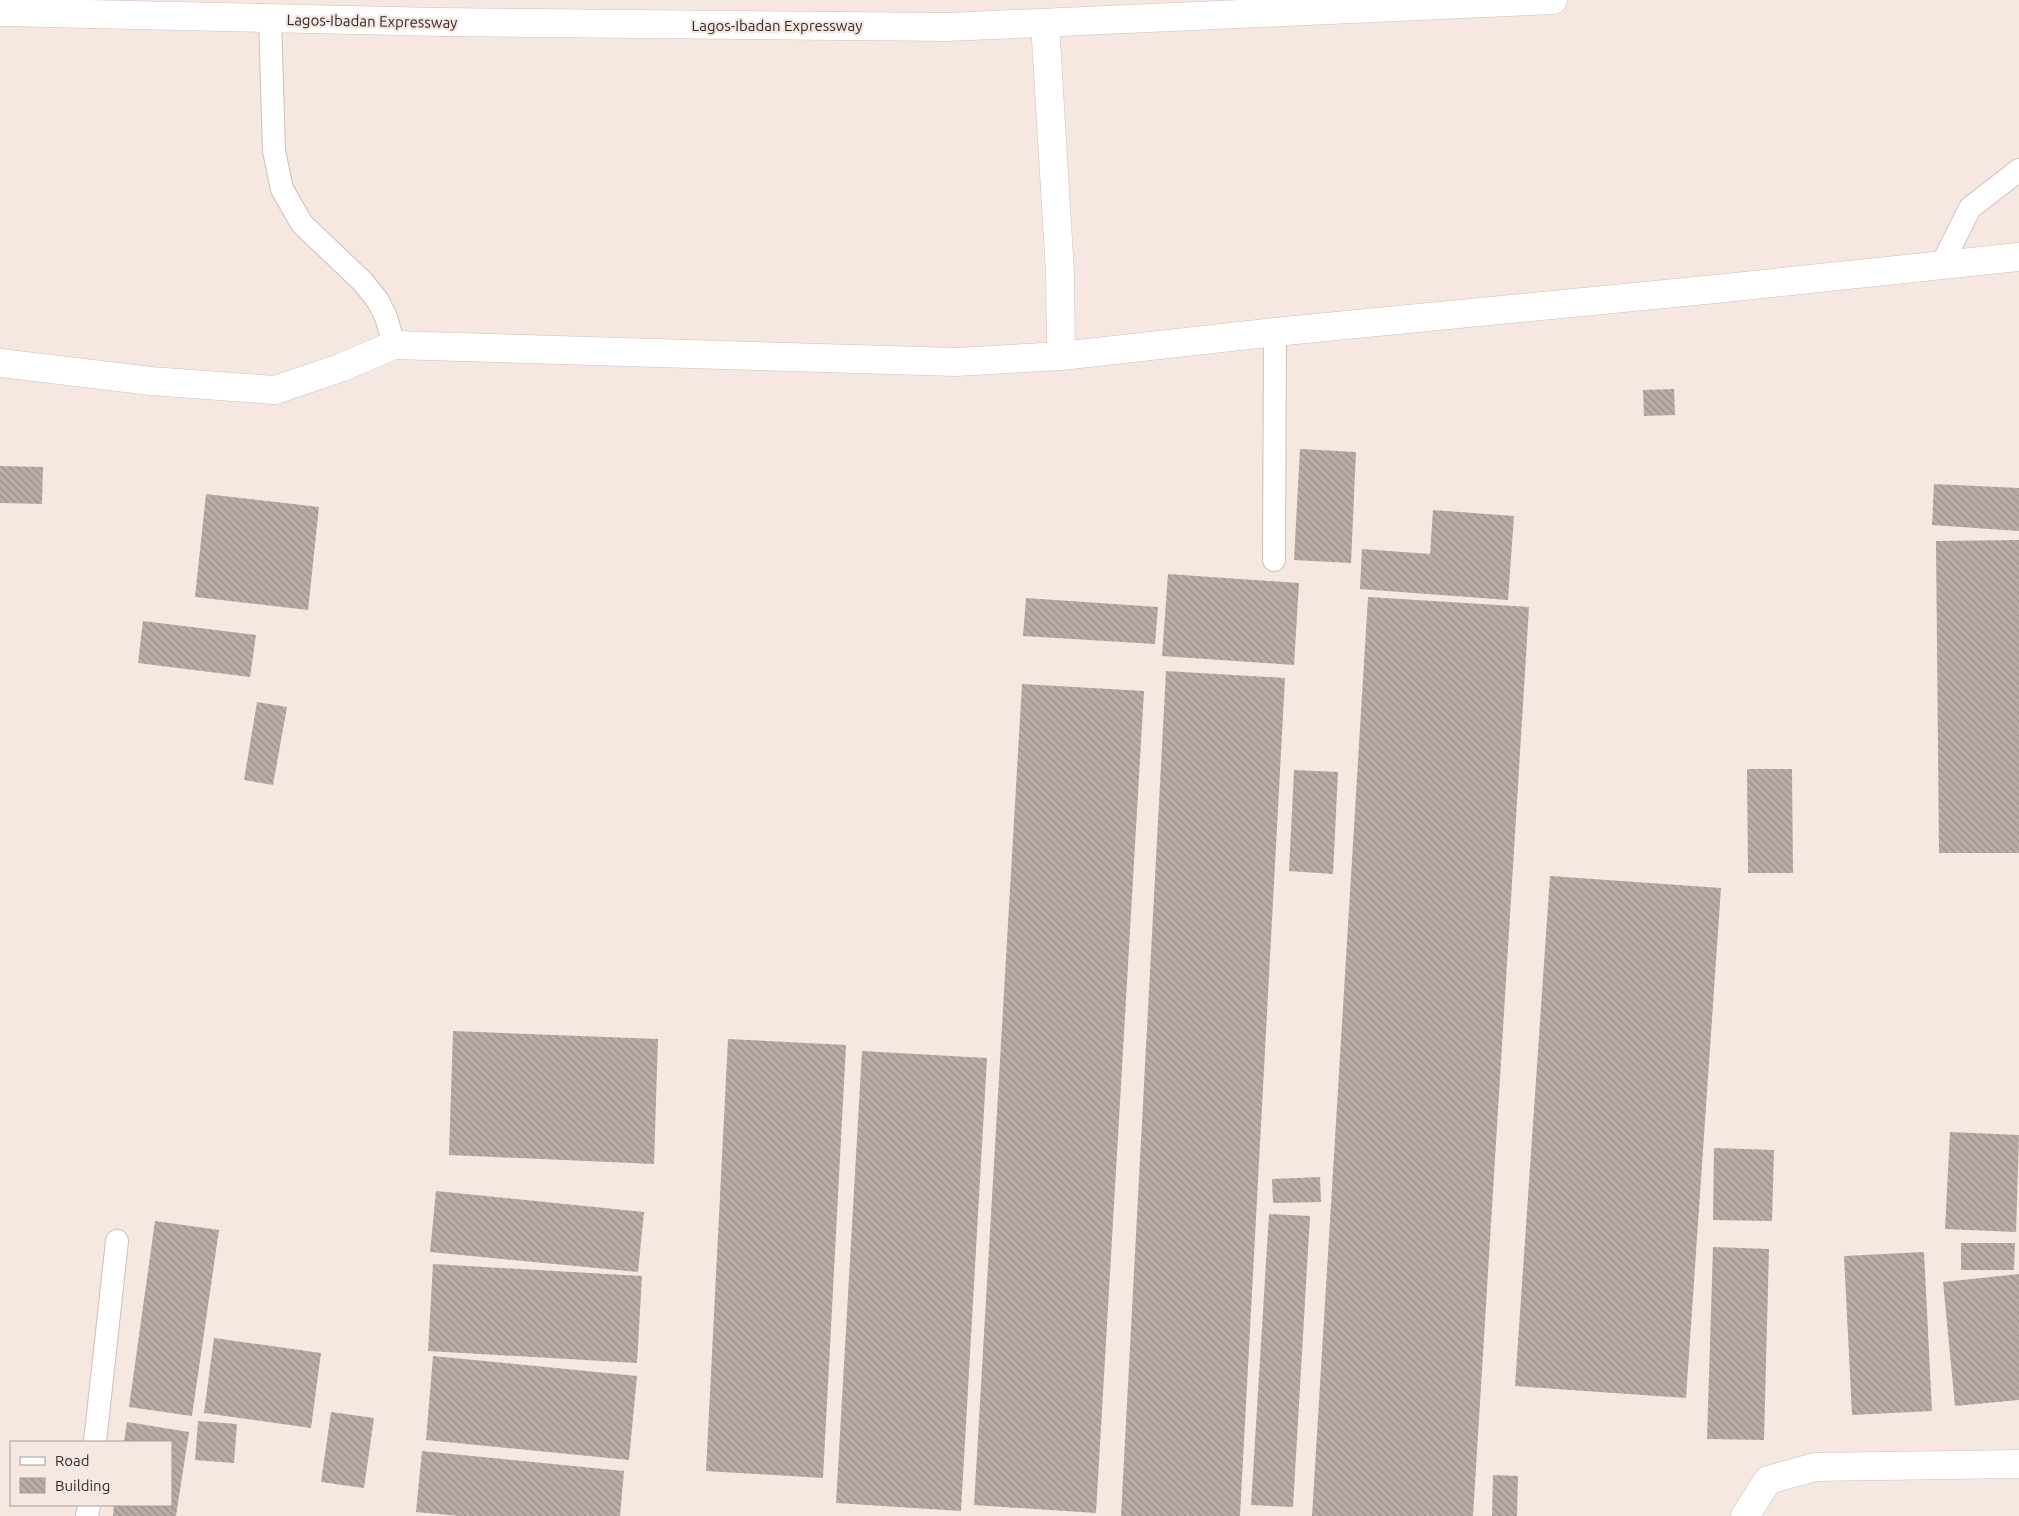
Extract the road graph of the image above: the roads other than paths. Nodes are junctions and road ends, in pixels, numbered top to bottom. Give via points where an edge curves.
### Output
1 (1553, 0) edge
2 (0, 12) edge
3 (270, 18) junction
4 (1045, 23) junction
5 (2019, 170) edge
6 (2019, 258) edge
7 (1942, 266) junction
8 (1274, 332) junction
9 (394, 345) junction
10 (1061, 356) junction
11 (0, 363) edge
12 (1274, 560) dead end
13 (117, 1242) dead end
14 (95, 1441) edge
15 (2019, 1464) edge
16 (1745, 1516) edge

1 - 4 main road, Lagos-Ibadan Expressway
2 - 3 main road, Lagos-Ibadan Expressway
3 - 4 main road, Lagos-Ibadan Expressway via 948,27
3 - 9 lane via 274,151 282,189 302,224 363,282 378,301
4 - 10 main road via 1060,273
5 - 7 lane via 1970,208
6 - 7 main road
7 - 8 main road
8 - 10 main road
8 - 12 lane
9 - 10 main road via 956,362
9 - 11 main road via 275,390 151,381
13 - 14 lane
15 - 16 main road via 1815,1467 1768,1480

